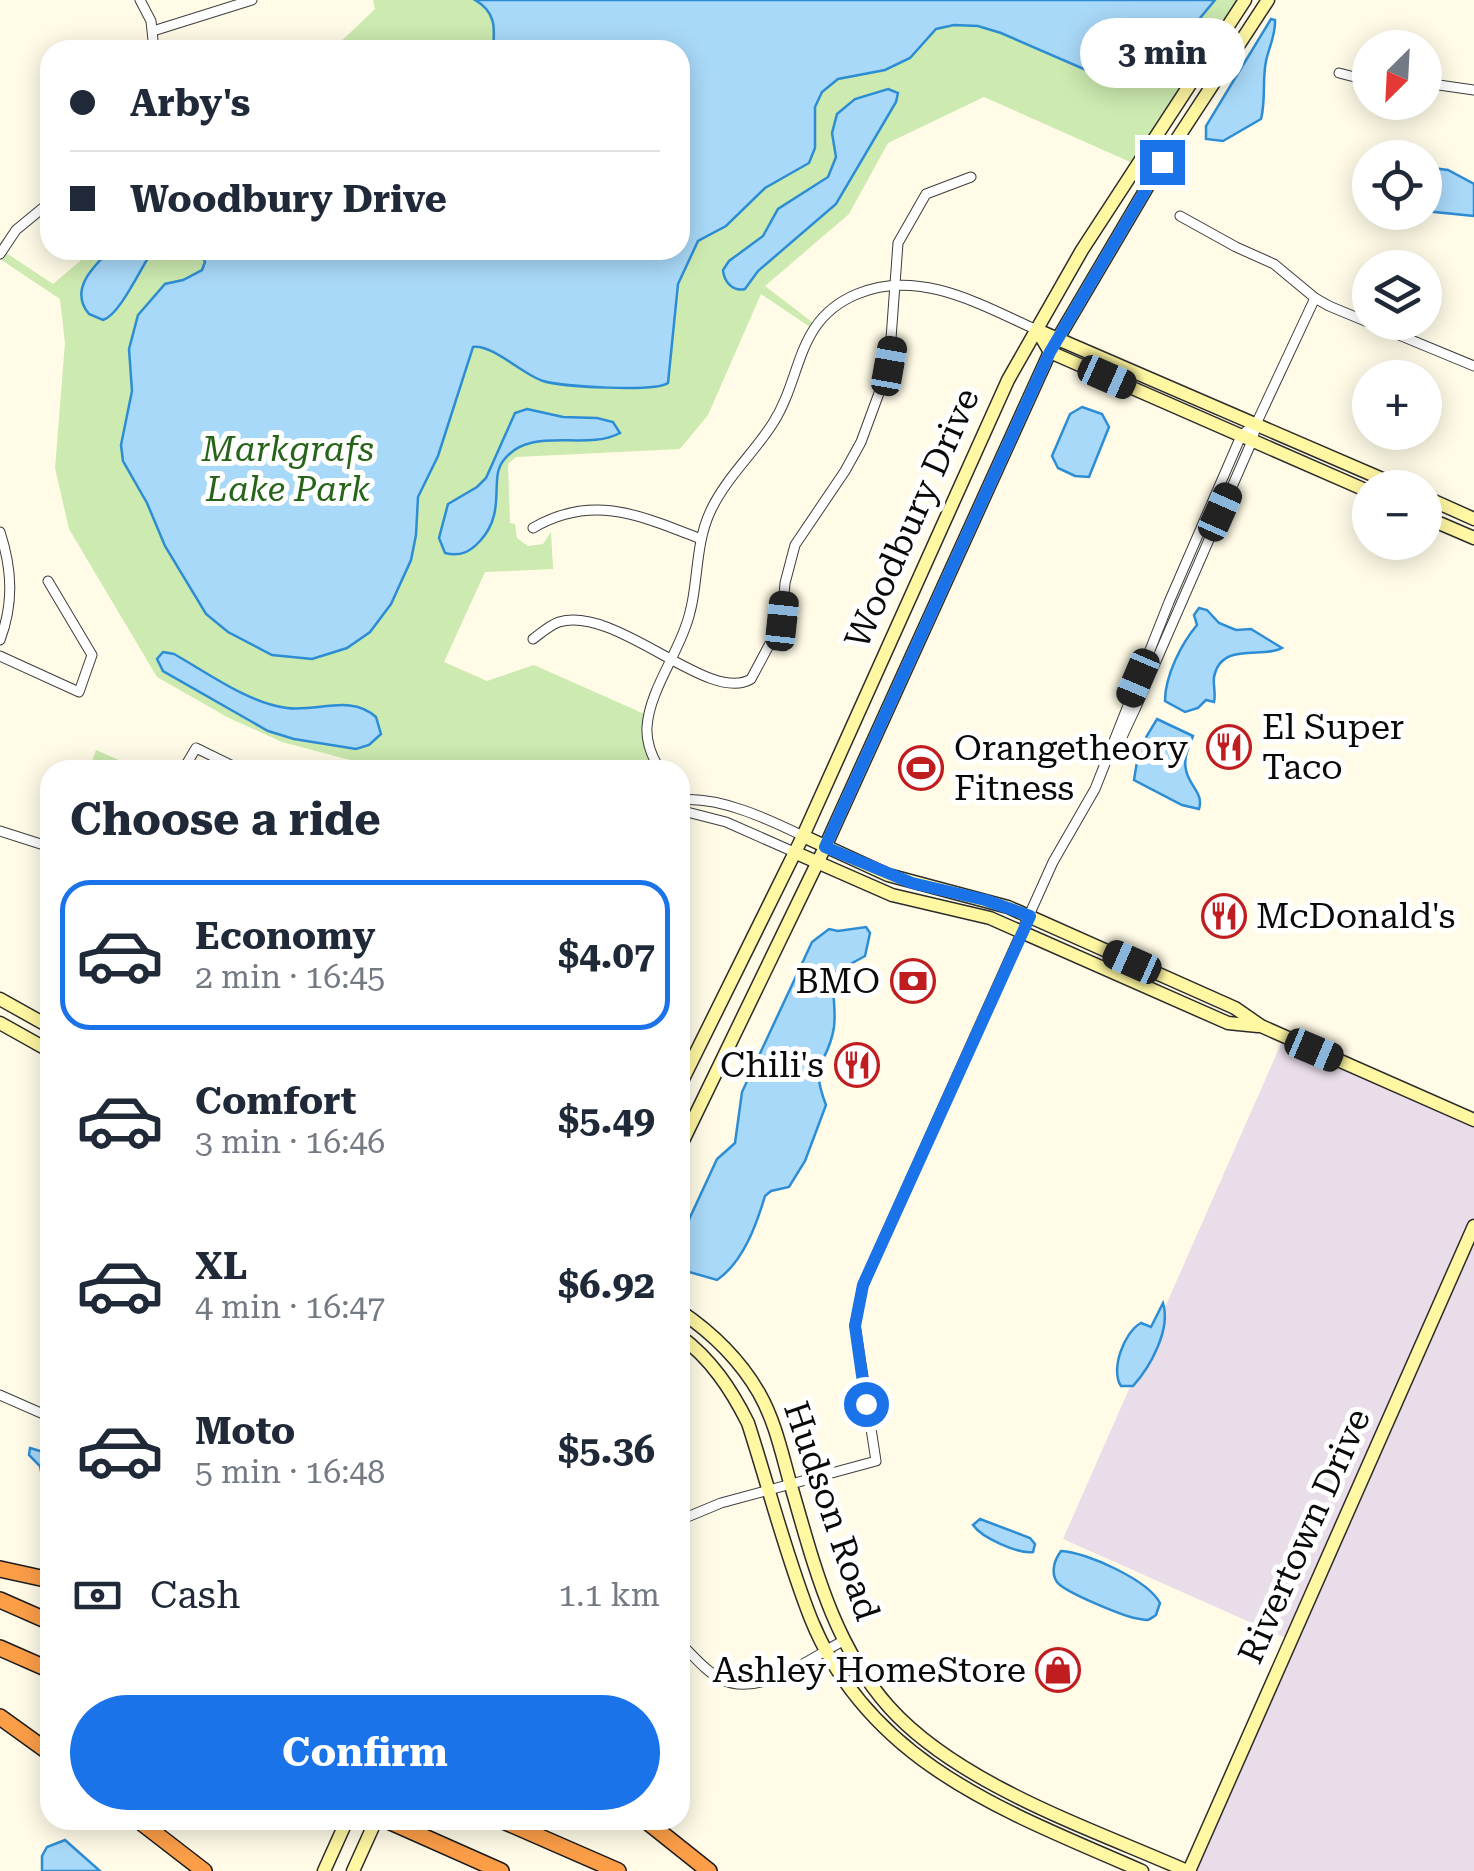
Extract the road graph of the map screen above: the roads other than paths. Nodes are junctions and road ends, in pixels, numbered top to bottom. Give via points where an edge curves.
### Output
1 (140, 0) edge
2 (252, 0) edge
3 (1245, 0) edge
4 (1268, 0) edge
5 (153, 30) junction
6 (154, 40) edge
7 (1340, 73) dead end
8 (1352, 76) edge
9 (1442, 85) edge
10 (1474, 90) edge
11 (971, 177) dead end
12 (40, 210) edge
13 (1180, 216) dead end
14 (0, 254) edge
15 (892, 286) junction
16 (1314, 298) junction
17 (1037, 330) junction
18 (1058, 337) junction
19 (1050, 352) junction
20 (1474, 366) edge
21 (1257, 422) junction
22 (1247, 439) junction
23 (1362, 470) edge
24 (1352, 484) edge
25 (1442, 505) edge
26 (1474, 519) edge
27 (1442, 524) edge
28 (532, 528) dead end
29 (1474, 538) edge
30 (1, 539) edge
31 (701, 540) junction
32 (48, 580) dead end
33 (533, 639) dead end
34 (0, 640) edge
35 (0, 656) edge
36 (672, 660) junction
37 (189, 760) edge
38 (221, 760) edge
39 (655, 760) edge
40 (690, 806) edge
41 (690, 810) edge
42 (0, 831) edge
43 (803, 836) junction
44 (40, 844) edge
45 (825, 847) junction
46 (794, 852) junction
47 (816, 864) junction
48 (1030, 916) junction
49 (1023, 932) junction
50 (0, 999) edge
51 (40, 1022) edge
52 (0, 1023) edge
53 (1261, 1026) junction
54 (40, 1045) edge
55 (690, 1065) edge
56 (1474, 1120) edge
57 (690, 1126) edge
58 (1474, 1226) edge
59 (690, 1319) edge
60 (690, 1345) edge
61 (0, 1394) edge
62 (40, 1412) edge
63 (791, 1483) junction
64 (769, 1489) junction
65 (690, 1515) edge
66 (0, 1568) edge
67 (40, 1578) edge
68 (0, 1600) edge
69 (40, 1618) edge
70 (843, 1640) junction
71 (0, 1648) edge
72 (826, 1650) junction
73 (690, 1652) edge
74 (40, 1666) edge
75 (0, 1717) edge
76 (40, 1746) edge
77 (151, 1830) edge
78 (342, 1830) edge
79 (372, 1830) edge
80 (408, 1830) edge
81 (524, 1830) edge
82 (658, 1830) edge
83 (204, 1871) edge
84 (324, 1871) edge
85 (353, 1871) edge
86 (500, 1871) edge
87 (618, 1871) edge
88 (710, 1871) edge
89 (1142, 1871) edge
90 (1188, 1871) edge

1 - 5 street
2 - 5 street
3 - 17 street, Woodbury Drive
4 - 18 street, Woodbury Drive
5 - 6 street
7 - 8 street
9 - 10 street
11 - 15 street via 936,188 920,202 898,243
12 - 14 street
13 - 16 street via 1274,264
15 - 17 street via 938,288
15 - 31 street via 853,296 814,327 777,417 710,510
15 - 36 street via 892,347 883,384 846,472 795,546 782,621 757,672 733,684
16 - 20 street
16 - 21 street
17 - 18 street
17 - 19 street
17 - 43 street, Woodbury Drive via 987,422
18 - 19 street, Woodbury Drive
18 - 21 street
19 - 22 street
19 - 45 street, Woodbury Drive
21 - 22 street
21 - 23 street
22 - 24 street
22 - 48 street via 1164,612 1089,802
25 - 26 street
27 - 29 street
28 - 31 street via 558,513 611,510
30 - 34 street via 11,588
31 - 36 street via 692,606
32 - 35 street via 92,655 78,692
33 - 36 street via 556,623 584,621
36 - 39 street via 647,725
37 - 38 street via 196,748
40 - 43 street via 712,803
41 - 46 street
42 - 44 street
43 - 45 street
43 - 46 street, Woodbury Drive
45 - 47 street, Woodbury Drive
45 - 48 street via 912,883
46 - 47 street
46 - 55 street, Woodbury Drive
47 - 49 street via 892,895
47 - 57 street, Woodbury Drive
48 - 49 street
48 - 53 street via 1236,1008
49 - 53 street via 1228,1023
49 - 63 street via 863,1285 855,1326 876,1460
50 - 51 street
52 - 54 street
53 - 56 street
58 - 90 street, Rivertown Drive
59 - 63 street, Hudson Road via 759,1393
60 - 64 street, Hudson Road via 730,1389
61 - 62 street
63 - 64 street
63 - 70 street, Hudson Road via 820,1588
64 - 65 street
64 - 72 street, Hudson Road
66 - 67 highway
68 - 69 highway
70 - 72 street
70 - 90 street, Hudson Road via 889,1707 943,1755
71 - 74 highway
72 - 73 street via 746,1685 719,1678
72 - 89 street, Hudson Road via 876,1719 933,1770
75 - 76 highway
77 - 83 highway
78 - 84 street
79 - 85 street
80 - 86 highway
81 - 87 highway
82 - 88 highway

